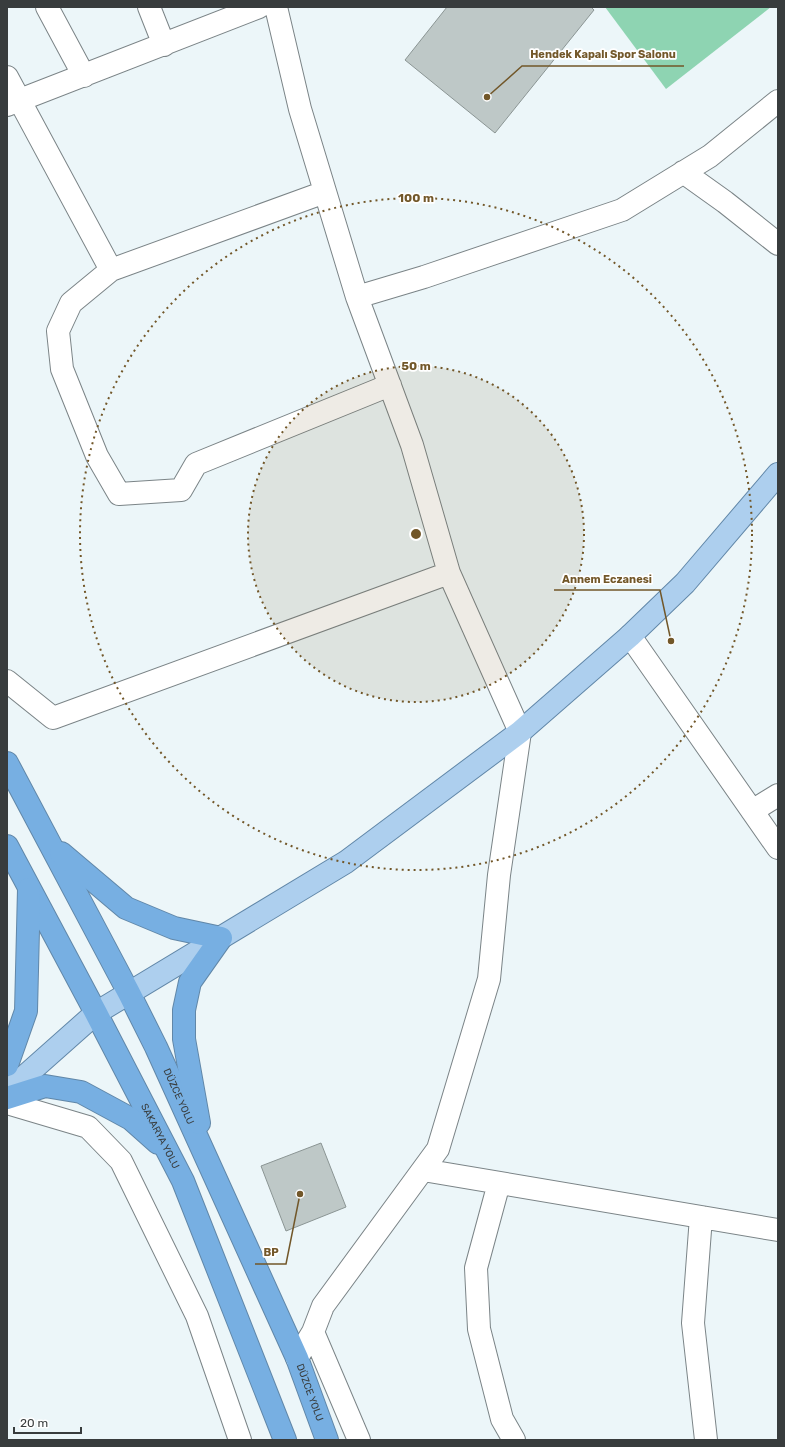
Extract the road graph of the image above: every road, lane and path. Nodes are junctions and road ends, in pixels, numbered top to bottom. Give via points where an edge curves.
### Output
1 (47, 7) edge
2 (150, 7) edge
3 (259, 7) edge
4 (276, 7) edge
5 (164, 45) junction
6 (84, 76) junction
7 (7, 78) edge
8 (778, 101) edge
9 (14, 103) edge
10 (683, 172) junction
11 (325, 192) junction
12 (778, 244) edge
13 (111, 270) junction
14 (357, 297) junction
15 (390, 386) junction
16 (778, 474) edge
17 (449, 573) junction
18 (630, 636) junction
19 (7, 681) edge
20 (520, 732) junction
21 (7, 763) edge
22 (778, 795) edge
23 (752, 811) junction
24 (50, 843) junction
25 (7, 846) edge
26 (778, 848) edge
27 (29, 888) junction
28 (221, 938) junction
29 (129, 993) junction
30 (96, 1013) junction
31 (7, 1065) edge
32 (7, 1092) edge
33 (7, 1098) edge
34 (7, 1104) edge
35 (203, 1151) junction
36 (168, 1152) junction
37 (423, 1170) junction
38 (500, 1183) junction
39 (701, 1217) junction
40 (778, 1230) edge
41 (312, 1332) junction
42 (297, 1358) junction
43 (240, 1440) edge
44 (285, 1440) edge
45 (327, 1440) edge
46 (359, 1440) edge
47 (514, 1440) edge
48 (706, 1440) edge

1 - 6 street
2 - 5 street
3 - 5 street
4 - 11 street via 300,109
5 - 6 street
6 - 9 street
7 - 9 street
8 - 10 street via 710,156
9 - 13 street
10 - 12 street
10 - 14 street via 622,210
11 - 13 street
11 - 14 street
13 - 15 street via 71,303 58,331 62,369 97,456 119,494 181,490 196,464
14 - 15 street
15 - 17 street via 412,446
16 - 18 main road via 685,583
17 - 19 street via 53,718
17 - 20 street
18 - 20 main road
18 - 23 street
20 - 28 main road via 346,862
20 - 37 street via 499,875 489,979 438,1149
21 - 24 highway, DÜZCE YOLU
22 - 23 street
23 - 26 street
24 - 28 highway via 126,908 174,928
24 - 29 highway, DÜZCE YOLU
25 - 27 highway, SAKARYA YOLU
27 - 30 highway, SAKARYA YOLU
27 - 31 highway via 26,1011
28 - 29 main road
28 - 35 highway via 190,982 184,1010 184,1039
29 - 30 main road
29 - 35 highway, DÜZCE YOLU
30 - 32 main road
30 - 36 highway, SAKARYA YOLU
33 - 36 highway via 45,1086 81,1092 131,1119
34 - 43 street via 88,1127 122,1161 197,1316
35 - 42 highway, DÜZCE YOLU
36 - 44 highway, SAKARYA YOLU via 183,1180
37 - 38 street
37 - 41 street via 323,1306
38 - 39 street
38 - 47 street via 476,1268 479,1329 502,1419
39 - 40 street
39 - 48 street via 693,1323
41 - 42 street
41 - 46 street
42 - 45 highway, DÜZCE YOLU

